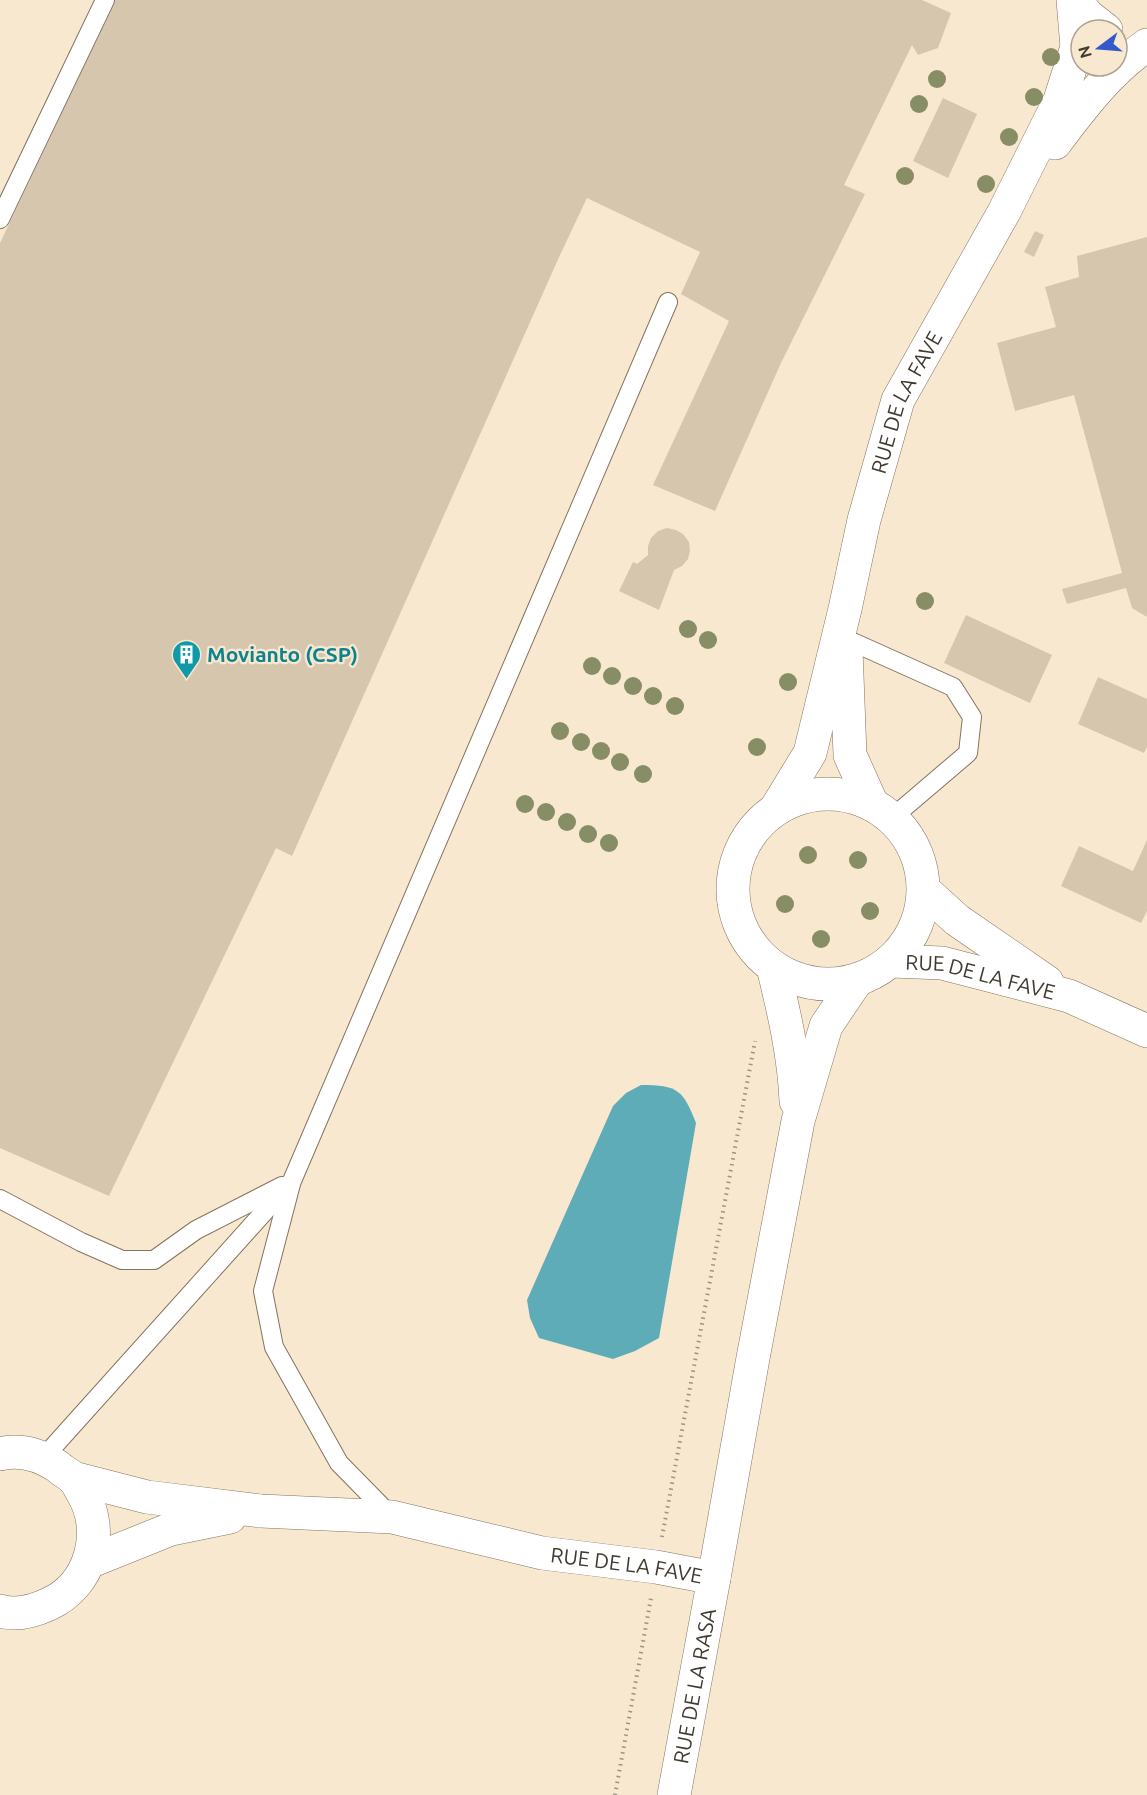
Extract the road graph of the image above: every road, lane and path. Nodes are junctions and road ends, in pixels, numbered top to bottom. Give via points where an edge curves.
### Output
1 (105, 0) edge
2 (1074, 0) edge
3 (1091, 18) edge
4 (1129, 40) edge
5 (1147, 43) edge
6 (1004, 212) junction
7 (0, 219) edge
8 (668, 302) dead end
9 (846, 624) junction
10 (777, 807) junction
11 (882, 810) junction
12 (924, 890) junction
13 (892, 961) junction
14 (773, 967) junction
15 (857, 980) junction
16 (1069, 996) junction
17 (787, 1025) junction
18 (1147, 1031) edge
19 (798, 1121) junction
20 (292, 1181) junction
21 (0, 1199) edge
22 (0, 1454) edge
23 (44, 1457) junction
24 (73, 1478) junction
25 (261, 1511) junction
26 (392, 1517) junction
27 (89, 1562) junction
28 (656, 1567) junction
29 (714, 1578) junction
30 (0, 1611) edge
31 (615, 1795) edge
32 (674, 1795) edge

1 - 7 lane
2 - 3 main road
2 - 6 main road, RUE DE LA FAVE via 1077,47 1063,90
4 - 5 main road
5 - 6 main road, RUE DE LA FAVE via 1126,59 1078,111
6 - 9 main road, RUE DE LA FAVE via 898,400 864,520
8 - 20 lane
9 - 10 main road, RUE DE LA FAVE via 810,753
9 - 11 main road, RUE DE LA FAVE via 850,755
9 - 11 lane via 953,687 972,717 968,753
10 - 11 main road via 807,795 839,793
10 - 14 main road via 752,829 737,858 732,891 738,920 751,947
11 - 12 main road via 910,838 921,863
12 - 13 main road via 920,916 909,940
12 - 16 main road, RUE DE LA FAVE via 957,920
13 - 15 main road
13 - 16 main road, RUE DE LA FAVE via 942,963
14 - 15 main road via 809,982 829,985
14 - 17 main road, RUE DE LA FAVE
15 - 19 main road, RUE DE LA FAVE via 826,1026
16 - 18 main road, RUE DE LA FAVE
17 - 19 main road, RUE DE LA FAVE
17 - 28 path via 756,1034
19 - 29 main road, RUE DE LA FAVE
20 - 21 lane via 196,1230 154,1260 122,1260
20 - 23 lane
20 - 26 lane via 262,1291 274,1347 339,1463
22 - 23 main road
23 - 24 main road
24 - 25 main road, RUE DE LA FAVE via 147,1497
24 - 27 main road via 89,1503 95,1533
25 - 26 main road, RUE DE LA FAVE
25 - 27 main road, RUE DE LA FAVE via 171,1529
26 - 28 main road, RUE DE LA FAVE via 542,1554
27 - 30 main road via 77,1584 59,1600 34,1611
28 - 29 main road, RUE DE LA FAVE
28 - 31 path
29 - 32 main road, RUE DE LA RASA

